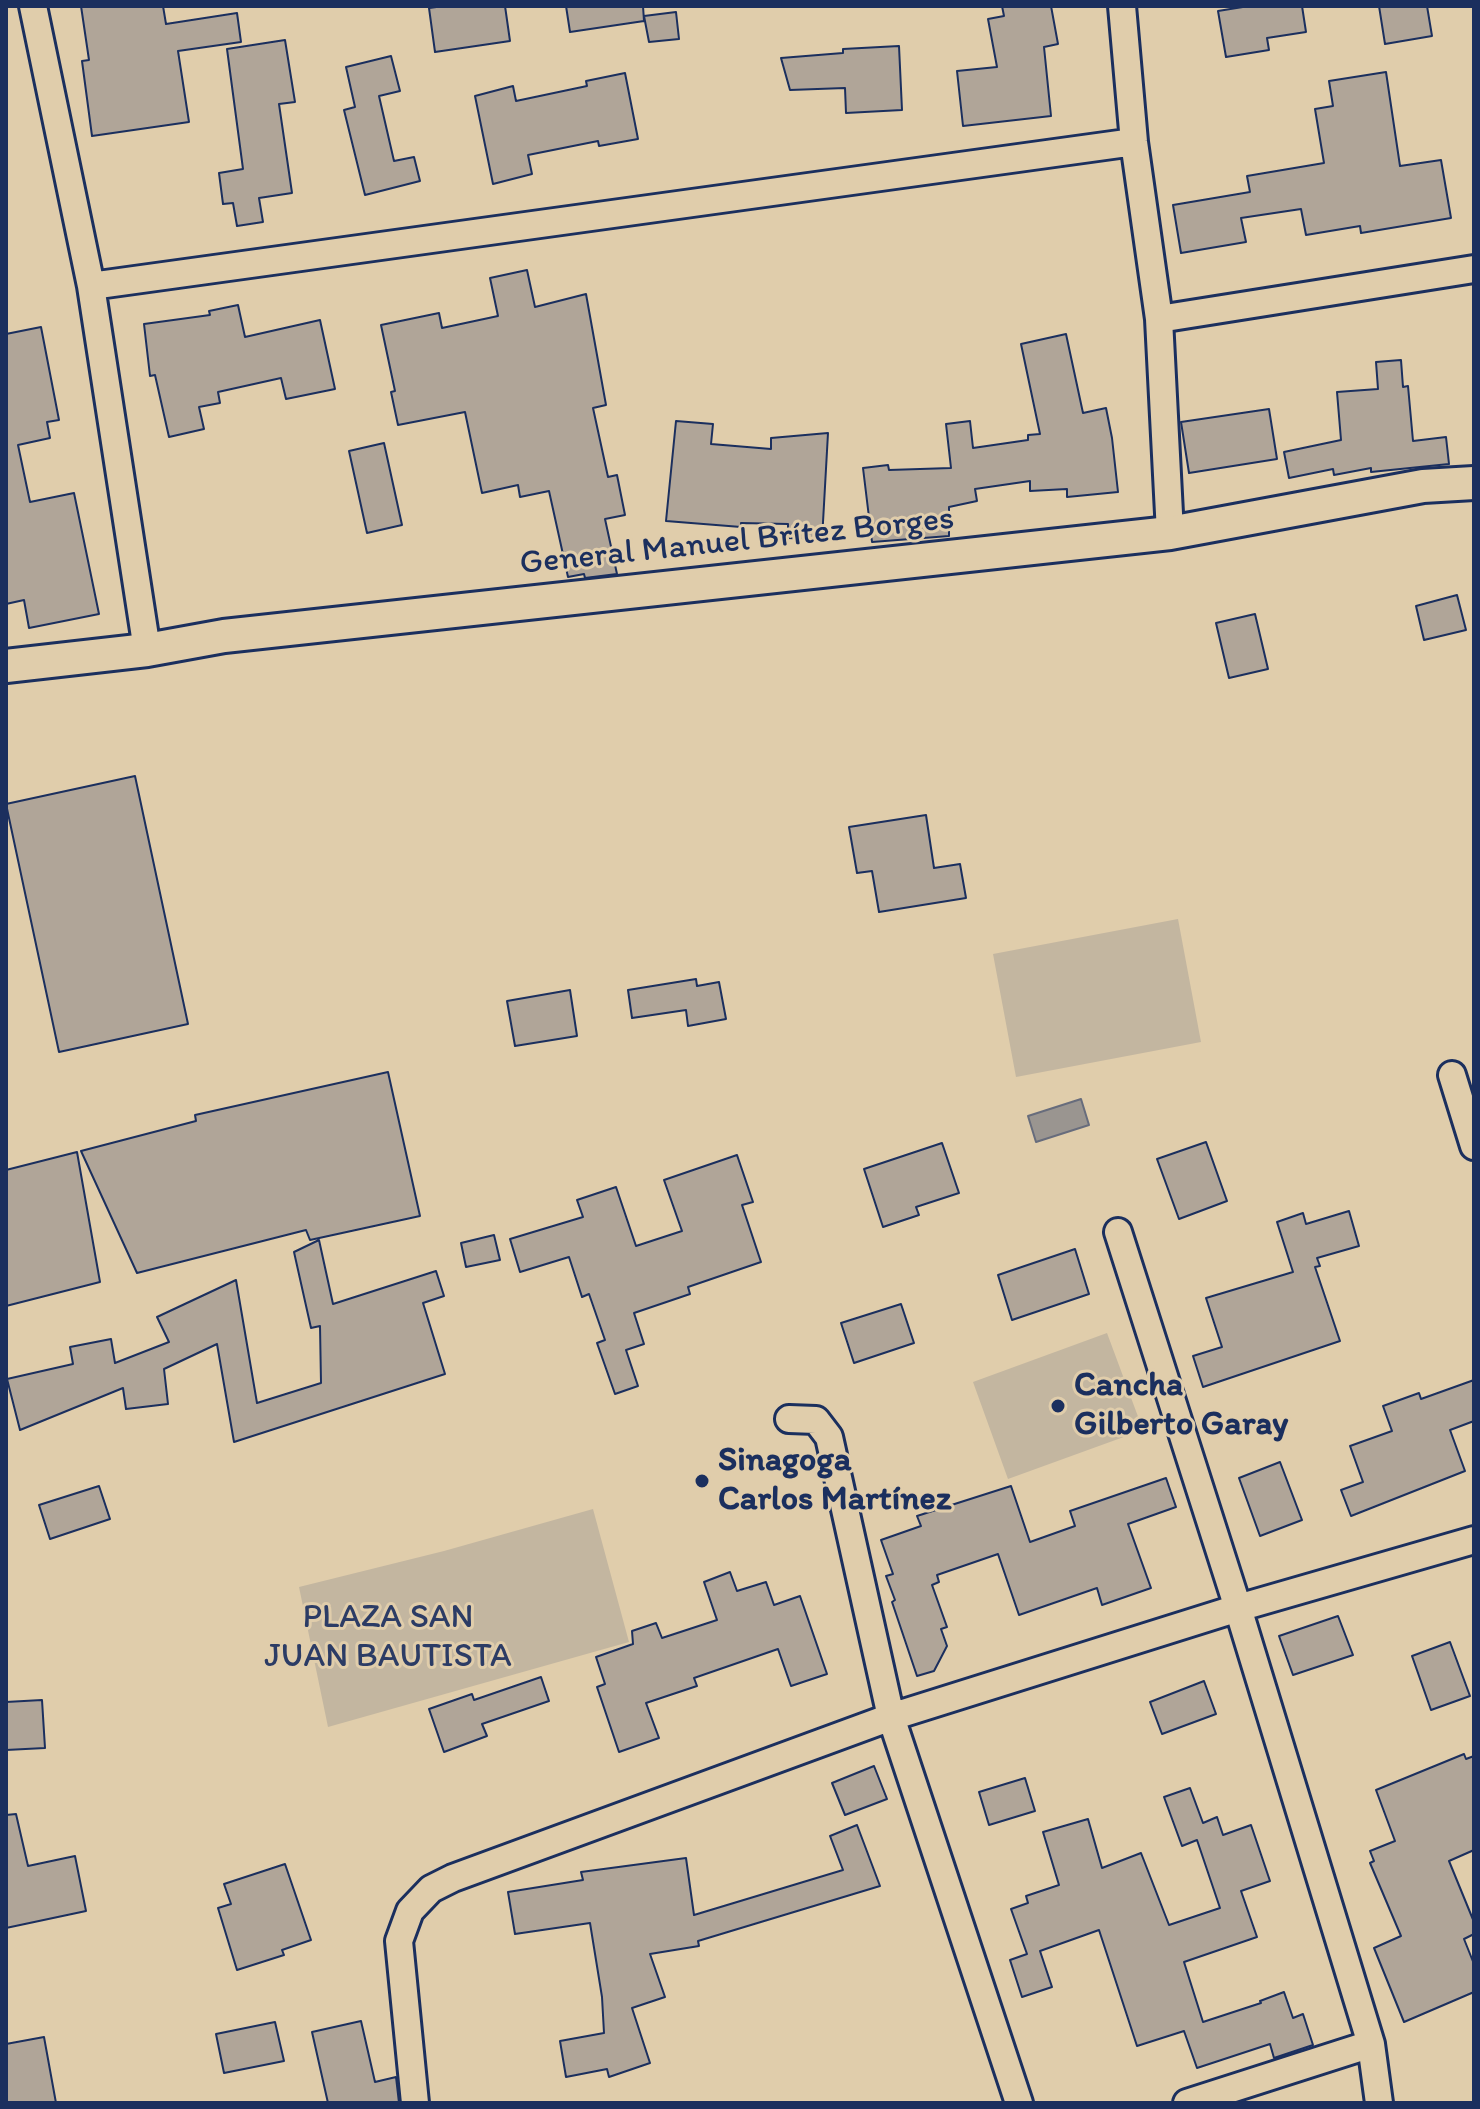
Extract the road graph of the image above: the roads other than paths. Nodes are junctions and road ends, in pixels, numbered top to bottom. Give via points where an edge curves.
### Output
1 (33, 6) edge
2 (1122, 6) edge
3 (1134, 142) junction
4 (1474, 269) edge
5 (91, 286) junction
6 (1159, 319) junction
7 (1474, 483) edge
8 (1170, 533) junction
9 (147, 650) junction
10 (6, 666) edge
11 (1452, 1075) dead end
12 (1474, 1146) edge
13 (1118, 1232) dead end
14 (789, 1419) dead end
15 (1474, 1540) edge
16 (1238, 1608) junction
17 (891, 1717) junction
18 (1371, 2044) junction
19 (415, 2103) edge
20 (1019, 2103) edge
21 (1187, 2103) edge
22 (1379, 2103) edge

1 - 5 street
2 - 3 street
3 - 5 street
3 - 6 street
4 - 6 street
5 - 9 street
6 - 8 street
7 - 8 street, General Manuel Brítez Borges via 1423,486
8 - 9 street, General Manuel Brítez Borges via 224,636
9 - 10 street, General Manuel Brítez Borges
11 - 12 street
13 - 16 street
14 - 17 street via 816,1420 829,1437
15 - 16 street
16 - 17 street
16 - 18 street
17 - 19 street via 431,1889 410,1911 399,1941
17 - 20 street
18 - 21 street
18 - 22 street

